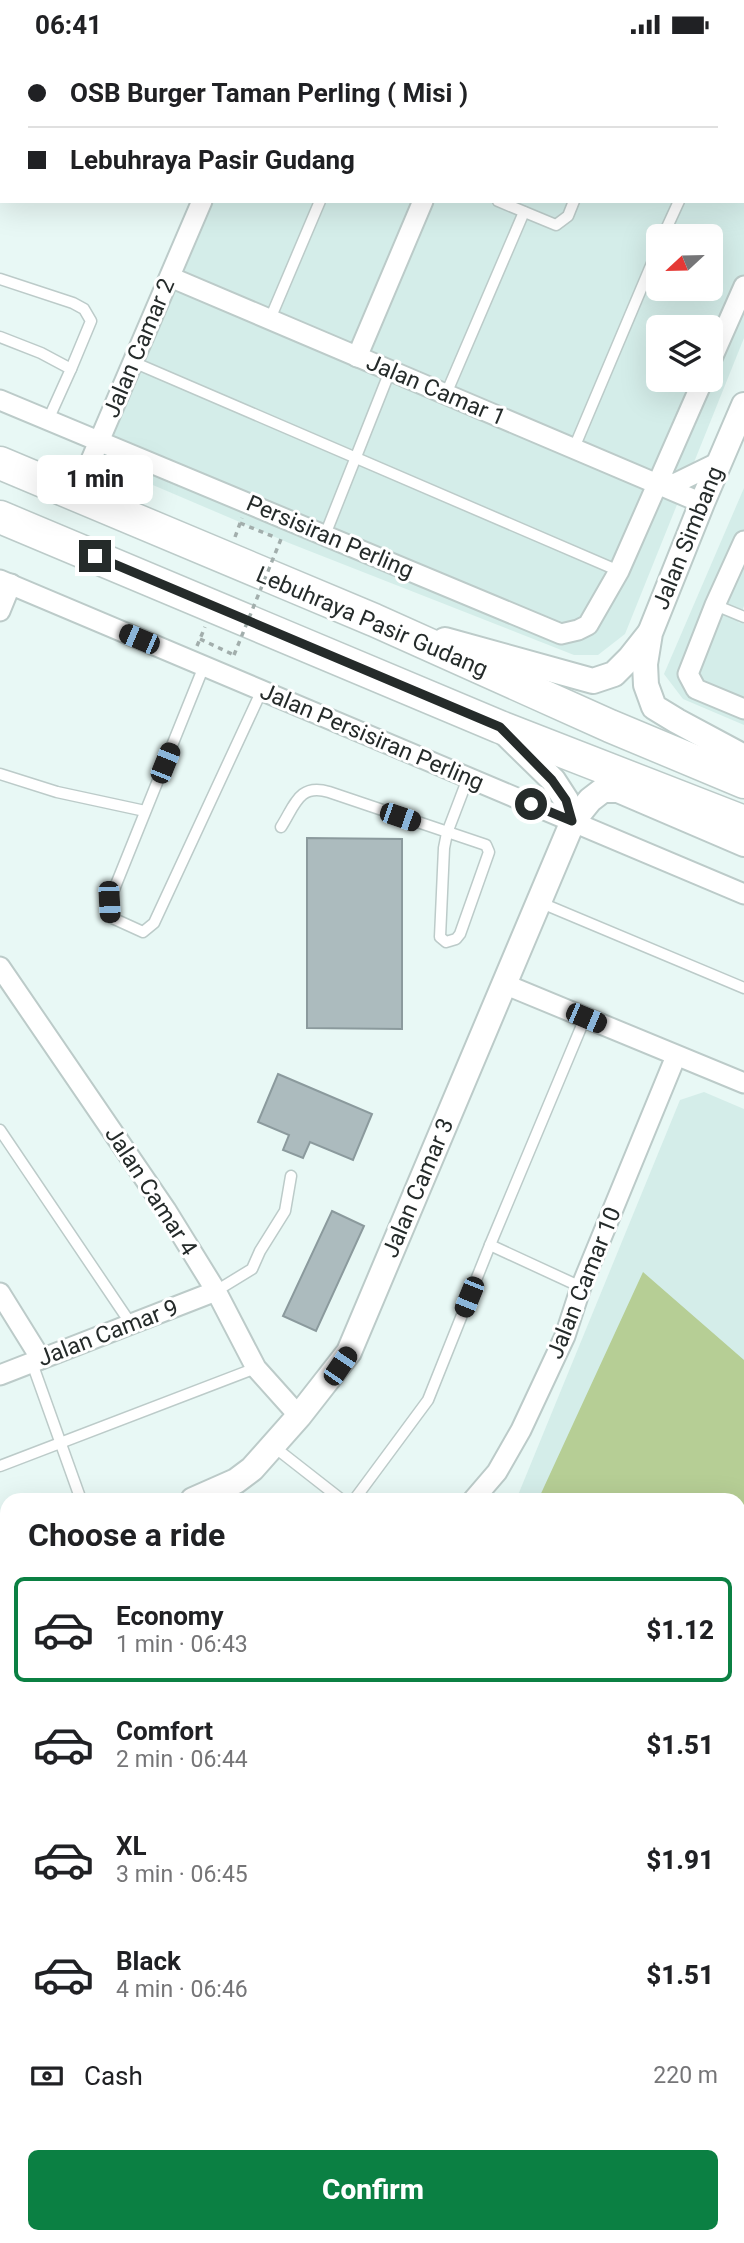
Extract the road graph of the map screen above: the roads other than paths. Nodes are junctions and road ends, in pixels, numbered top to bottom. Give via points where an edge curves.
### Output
1 (201, 203) edge
2 (319, 203) edge
3 (422, 203) edge
4 (503, 203) edge
5 (573, 203) edge
6 (678, 203) edge
7 (524, 212) junction
8 (668, 224) edge
9 (646, 276) edge
10 (170, 277) junction
11 (0, 279) edge
12 (744, 286) edge
13 (270, 320) junction
14 (723, 334) edge
15 (0, 337) edge
16 (357, 357) junction
17 (133, 362) junction
18 (71, 369) junction
19 (390, 371) junction
20 (698, 392) edge
21 (446, 394) junction
22 (0, 400) edge
23 (744, 405) edge
24 (48, 421) junction
25 (99, 441) junction
26 (574, 448) junction
27 (356, 457) junction
28 (719, 462) junction
29 (0, 463) edge
30 (658, 484) junction
31 (76, 495) junction
32 (702, 503) junction
33 (0, 517) edge
34 (690, 534) junction
35 (325, 535) junction
36 (744, 541) edge
37 (619, 571) junction
38 (5, 582) edge
39 (715, 605) junction
40 (0, 611) edge
41 (744, 617) edge
42 (374, 620) junction
43 (650, 633) junction
44 (204, 666) junction
45 (262, 690) junction
46 (744, 709) edge
47 (610, 726) junction
48 (500, 727) junction
49 (744, 757) edge
50 (744, 767) edge
51 (0, 774) edge
52 (468, 778) junction
53 (744, 782) edge
54 (708, 807) junction
55 (145, 811) junction
56 (572, 821) junction
57 (744, 823) edge
58 (281, 827) dead end
59 (447, 833) junction
60 (744, 841) edge
61 (744, 894) edge
62 (538, 902) junction
63 (0, 967) edge
64 (504, 984) junction
65 (744, 988) edge
66 (586, 1018) junction
67 (676, 1056) junction
68 (744, 1083) edge
69 (0, 1129) edge
70 (291, 1177) dead end
71 (490, 1245) junction
72 (581, 1287) junction
73 (216, 1291) junction
74 (0, 1293) edge
75 (131, 1324) junction
76 (37, 1361) junction
77 (256, 1368) junction
78 (0, 1375) edge
79 (299, 1416) junction
80 (60, 1443) junction
81 (273, 1445) junction
82 (0, 1466) edge
83 (78, 1493) edge
84 (208, 1493) edge
85 (333, 1493) edge
86 (359, 1493) edge
87 (479, 1493) edge

1 - 10 street, Jalan Camar 2
2 - 13 lane
3 - 16 street
4 - 7 lane
5 - 7 lane via 568,216 556,225
6 - 8 lane
7 - 21 lane
9 - 26 lane
10 - 13 street, Jalan Camar 1
10 - 17 street, Jalan Camar 2
11 - 18 lane via 84,309 91,321
12 - 14 street
13 - 16 street, Jalan Camar 1
15 - 18 lane
16 - 19 street, Jalan Camar 1
17 - 25 street, Jalan Camar 2
17 - 27 lane
18 - 24 lane
19 - 21 street, Jalan Camar 1
19 - 27 lane
20 - 30 street
21 - 26 street, Jalan Camar 1
22 - 24 street, Persisiran Perling
23 - 28 street, Jalan Simbang
24 - 25 street, Persisiran Perling
25 - 31 street, Jalan Camar 2
25 - 35 street, Persisiran Perling
26 - 30 street, Jalan Camar 1
27 - 35 lane
27 - 37 lane
28 - 30 street via 676,483
28 - 32 street, Jalan Simbang
29 - 31 highway, Lebuhraya Pasir Gudang
30 - 32 street, Jalan Camar 1
30 - 34 street via 686,517
30 - 37 street
31 - 42 highway, Lebuhraya Pasir Gudang
32 - 34 street, Jalan Simbang
33 - 48 highway, Lebuhraya Pasir Gudang
34 - 43 street, Jalan Simbang
35 - 37 street, Persisiran Perling via 561,634 588,625
36 - 39 street
38 - 40 street
38 - 44 street, Jalan Persisiran Perling
39 - 41 lane
39 - 46 street via 688,674 696,689
42 - 43 street via 593,681 614,674
42 - 47 highway, Lebuhraya Pasir Gudang
43 - 49 street via 646,685 654,707
44 - 45 street, Jalan Persisiran Perling
44 - 55 lane
45 - 52 street, Jalan Persisiran Perling
45 - 55 lane via 154,923 143,932 110,916 109,902
47 - 50 highway
47 - 53 highway, Lebuhraya Pasir Gudang
48 - 54 highway, Lebuhraya Pasir Gudang
48 - 56 street via 552,780 566,800
51 - 55 lane
52 - 56 street, Jalan Persisiran Perling
52 - 59 lane
54 - 57 highway, Lebuhraya Pasir Gudang
54 - 60 highway
56 - 60 street via 603,790 618,790
56 - 61 street, Jalan Persisiran Perling
56 - 62 street, Jalan Camar 3
58 - 59 lane via 300,796 316,789
59 - 59 lane via 486,845 489,852 460,934 446,942 440,937
62 - 64 street, Jalan Camar 3
62 - 65 lane
63 - 73 street, Jalan Camar 4
64 - 66 street
64 - 79 street, Jalan Camar 3 via 349,1352
66 - 67 street
66 - 71 lane
67 - 68 street
67 - 72 street, Jalan Camar 10
69 - 75 lane
70 - 73 lane via 285,1211 252,1269
71 - 72 lane
71 - 86 lane via 428,1400
72 - 87 street, Jalan Camar 10 via 565,1336 521,1430
73 - 75 street, Jalan Camar 9
73 - 77 street, Jalan Camar 4
74 - 76 street
75 - 76 street, Jalan Camar 9
76 - 78 street, Jalan Camar 9
76 - 80 lane
77 - 79 street, Jalan Camar 4
77 - 80 lane
79 - 81 street, Jalan Camar 3
80 - 82 lane
80 - 83 lane
81 - 84 street, Jalan Camar 3 via 236,1481
81 - 85 lane

